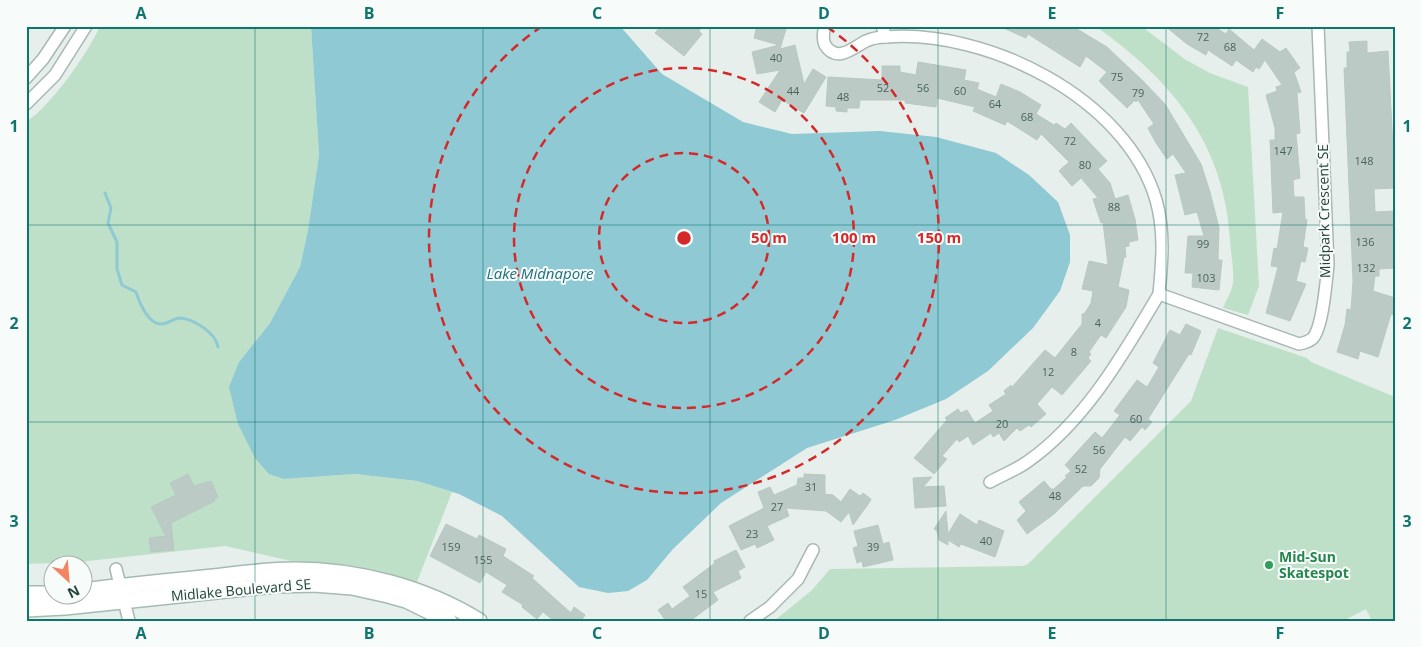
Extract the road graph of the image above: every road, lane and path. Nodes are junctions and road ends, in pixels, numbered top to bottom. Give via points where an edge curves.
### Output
1 (65, 26) edge
2 (86, 26) edge
3 (826, 26) edge
4 (1318, 26) edge
5 (884, 32) edge
6 (26, 78) edge
7 (26, 104) edge
8 (1159, 294) junction
9 (990, 482) dead end
10 (813, 550) dead end
11 (116, 569) dead end
12 (92, 592) edge
13 (26, 594) edge
14 (42, 594) edge
15 (121, 594) junction
16 (408, 595) junction
17 (26, 609) edge
18 (129, 621) edge
19 (449, 621) edge
20 (479, 621) edge
21 (750, 621) edge

1 - 6 street
2 - 7 street via 55,75
3 - 5 street via 824,43 831,51 840,54
4 - 8 street, Midpark Crescent SE via 1328,266 1324,300 1314,337 1299,344
5 - 8 street via 955,42 1009,58 1058,84 1110,125 1138,159 1156,200 1163,244
8 - 9 street via 1117,364 1080,412 1044,449 1026,463
10 - 21 street via 798,580
11 - 15 street
12 - 15 street, Midlake Boulevard SE
13 - 14 street
15 - 16 street, Midlake Boulevard SE via 274,578
15 - 17 street, Midlake Boulevard SE
15 - 18 street
16 - 19 street, Midlake Boulevard SE
16 - 20 street, Midlake Boulevard SE via 454,607

